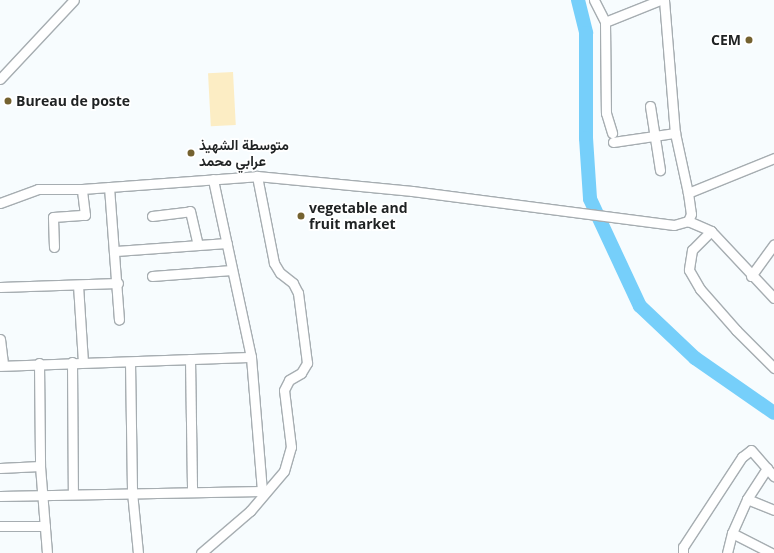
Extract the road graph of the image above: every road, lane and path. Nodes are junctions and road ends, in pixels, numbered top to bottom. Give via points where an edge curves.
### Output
1 (74, 0) edge
2 (594, 0) edge
3 (660, 0) edge
4 (664, 0) edge
5 (605, 22) junction
6 (0, 79) edge
7 (650, 106) dead end
8 (612, 133) dead end
9 (675, 133) junction
10 (654, 137) junction
11 (613, 142) dead end
12 (774, 158) edge
13 (660, 170) dead end
14 (257, 176) junction
15 (213, 179) junction
16 (109, 187) junction
17 (82, 189) junction
18 (688, 193) junction
19 (0, 203) edge
20 (152, 216) dead end
21 (688, 221) junction
22 (711, 231) junction
23 (227, 243) junction
24 (198, 245) junction
25 (54, 246) dead end
26 (773, 247) edge
27 (116, 251) junction
28 (232, 270) junction
29 (152, 276) dead end
30 (751, 276) junction
31 (118, 283) junction
32 (78, 285) junction
33 (0, 287) edge
34 (774, 298) edge
35 (120, 320) dead end
36 (0, 339) edge
37 (250, 356) junction
38 (190, 359) junction
39 (72, 362) junction
40 (83, 362) junction
41 (130, 362) junction
42 (39, 364) junction
43 (1, 366) edge
44 (774, 368) edge
45 (40, 466) junction
46 (0, 468) edge
47 (767, 468) junction
48 (774, 476) edge
49 (192, 491) junction
50 (132, 492) junction
51 (73, 494) junction
52 (43, 495) junction
53 (0, 496) edge
54 (747, 499) junction
55 (255, 503) junction
56 (774, 510) edge
57 (0, 526) edge
58 (45, 526) junction
59 (732, 533) junction
60 (46, 553) edge
61 (138, 553) edge
62 (196, 553) edge
63 (201, 553) edge
64 (683, 553) edge
65 (727, 553) edge
66 (771, 553) edge

1 - 6 street
2 - 5 street
3 - 5 street
4 - 9 street
5 - 8 street via 606,113
7 - 10 street
9 - 10 street
9 - 18 street
10 - 11 street
10 - 13 street
12 - 18 street
14 - 15 street
14 - 21 street via 412,191 629,221 674,225
14 - 55 street via 274,263 280,273 293,283 298,293 307,359 304,370 289,380 284,390 291,448 287,465 278,480
15 - 16 street
15 - 23 street
16 - 17 street
16 - 27 street
17 - 19 street via 38,189
17 - 25 street via 85,215 53,217
18 - 21 street via 691,214
20 - 24 street via 190,211
21 - 22 street
22 - 30 street
22 - 44 street via 692,250 689,270 700,289 730,324
23 - 24 street
23 - 28 street
24 - 27 street
26 - 30 street
27 - 31 street
28 - 29 street
28 - 37 street
30 - 34 street
31 - 32 street
31 - 35 street
32 - 33 street
32 - 40 street
36 - 43 street
37 - 38 street
37 - 49 street via 262,491
38 - 41 street
38 - 49 street
39 - 40 street
39 - 42 street
39 - 51 street
40 - 41 street
41 - 50 street
42 - 43 street
42 - 45 street
45 - 46 street
45 - 52 street
47 - 48 street
47 - 54 street
47 - 64 street via 751,450 742,457 683,547
49 - 50 street
50 - 51 street
50 - 61 street
51 - 52 street
52 - 53 street
52 - 58 street
54 - 56 street
54 - 59 street
55 - 62 street
55 - 63 street
57 - 58 street
58 - 60 street
59 - 65 street
59 - 66 street

